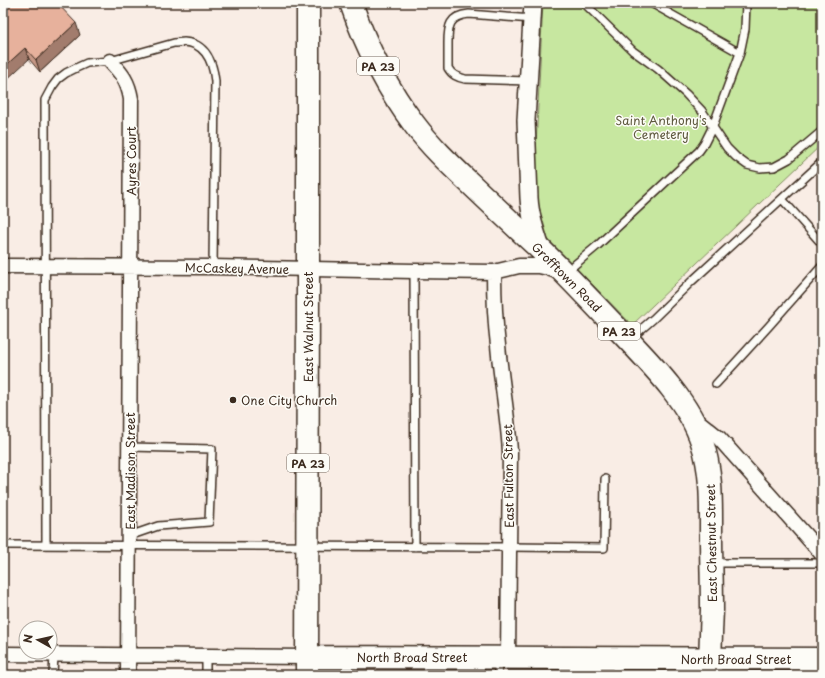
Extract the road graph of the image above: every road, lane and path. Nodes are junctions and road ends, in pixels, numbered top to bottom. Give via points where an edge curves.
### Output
1 (308, 3) edge
2 (351, 3) edge
3 (584, 3) edge
4 (651, 3) edge
5 (746, 3) edge
6 (532, 11) edge
7 (740, 53) junction
8 (110, 61) junction
9 (529, 81) junction
10 (526, 120) junction
11 (713, 126) junction
12 (822, 131) edge
13 (519, 145) dead end
14 (822, 162) edge
15 (782, 199) junction
16 (822, 244) edge
17 (542, 251) junction
18 (3, 266) edge
19 (46, 266) junction
20 (822, 266) edge
21 (131, 267) junction
22 (213, 267) junction
23 (308, 269) junction
24 (414, 271) junction
25 (494, 272) junction
26 (564, 274) junction
27 (629, 340) junction
28 (716, 384) dead end
29 (690, 415) junction
30 (130, 447) junction
31 (605, 479) dead end
32 (129, 541) junction
33 (3, 545) edge
34 (46, 546) junction
35 (307, 546) junction
36 (415, 547) junction
37 (509, 547) junction
38 (822, 554) edge
39 (712, 563) junction
40 (822, 563) edge
41 (3, 654) edge
42 (18, 654) edge
43 (58, 654) edge
44 (128, 655) junction
45 (206, 656) junction
46 (54, 660) edge
47 (822, 660) edge
48 (501, 664) edge
49 (307, 666) edge
50 (616, 667) edge
51 (710, 667) edge
52 (53, 675) edge
53 (128, 675) edge
54 (206, 675) edge

1 - 23 main road, East Walnut Street / PA 23
2 - 17 main road, Grofftown Road / PA 23 via 385,81 414,124 451,166
3 - 11 lane via 633,51 686,94
4 - 7 lane
5 - 7 lane via 745,29
6 - 9 street
6 - 9 lane via 462,15 455,18 448,30 448,68 457,77
7 - 11 lane
8 - 19 lane via 87,64 66,73 58,79 45,100
8 - 21 street, Ayres Court via 127,82 131,99
8 - 22 lane via 185,42 204,51 210,61 215,81
9 - 10 street
10 - 13 street
10 - 17 street via 528,198 532,222
11 - 12 lane via 736,157 747,165 760,168 774,167 789,159
11 - 26 lane via 699,151 598,246
14 - 15 lane
15 - 16 lane
15 - 27 lane
17 - 26 main road, Grofftown Road / PA 23
18 - 19 street, McCaskey Avenue
19 - 21 street, McCaskey Avenue
19 - 34 lane
20 - 28 lane
21 - 22 street, McCaskey Avenue
21 - 30 street, East Madison Street
22 - 23 street, McCaskey Avenue
23 - 24 street, McCaskey Avenue
23 - 35 main road, East Walnut Street / PA 23
24 - 25 street, McCaskey Avenue
24 - 36 lane
25 - 26 street, McCaskey Avenue via 519,266 538,266
25 - 37 street, East Fulton Street via 498,345 510,452
26 - 27 main road, Grofftown Road / PA 23
27 - 29 main road, Grofftown Road / PA 23 via 672,389
29 - 38 street, Grofftown Road via 719,438
29 - 39 main road, East Chestnut Street / PA 23 via 702,441 710,475
30 - 32 street, East Madison Street
30 - 32 lane via 212,449 209,522 158,526
31 - 37 lane via 604,548
32 - 34 lane
32 - 35 lane
32 - 44 street, East Madison Street
33 - 34 lane
35 - 36 lane
35 - 49 main road, East Walnut Street / PA 23
36 - 37 lane
37 - 48 street, East Fulton Street
39 - 40 lane
39 - 51 main road, East Chestnut Street / PA 23
41 - 42 street, North Broad Street
43 - 44 street, North Broad Street
44 - 45 street, North Broad Street
44 - 53 street, East Madison Street
45 - 49 street, North Broad Street
45 - 54 lane
46 - 52 lane
47 - 51 main road, North Broad Street
48 - 49 main road, North Broad Street
48 - 50 main road, North Broad Street
50 - 51 main road, North Broad Street

